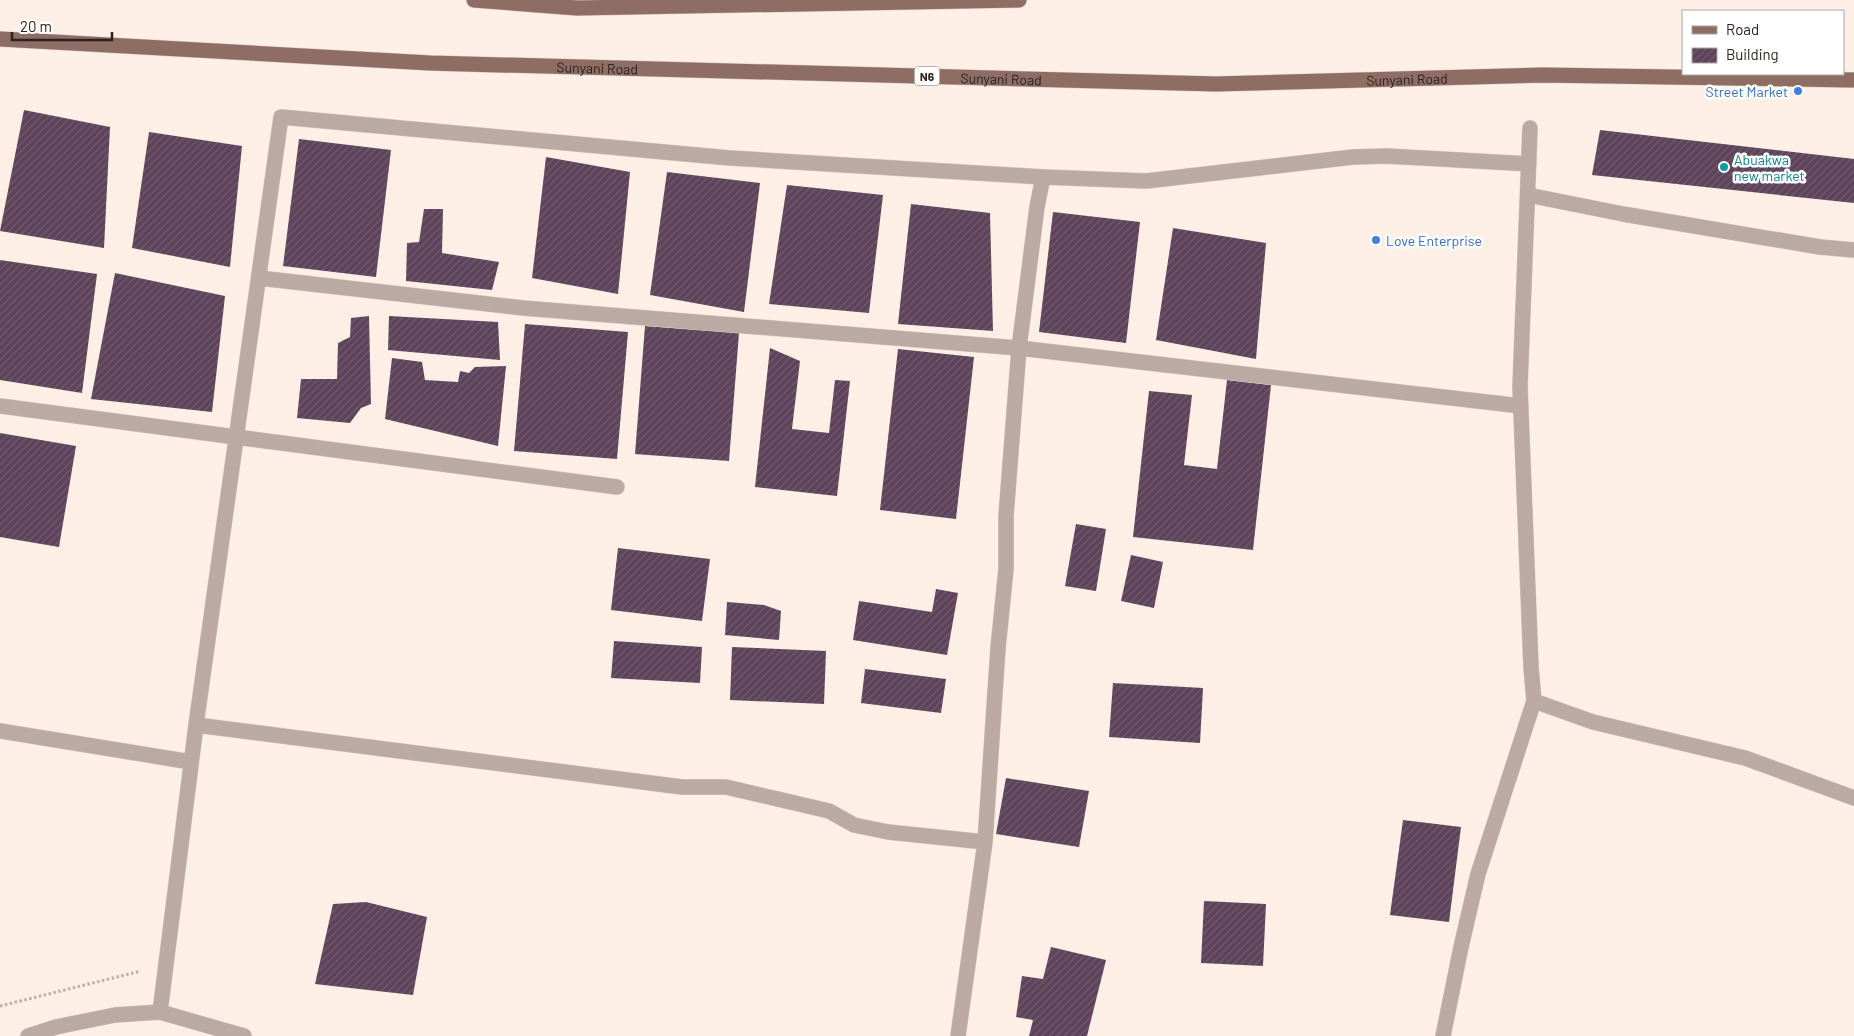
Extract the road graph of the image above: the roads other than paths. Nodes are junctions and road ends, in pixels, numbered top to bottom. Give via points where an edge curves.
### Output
1 (474, 0) edge
2 (1019, 0) edge
3 (0, 39) edge
4 (1854, 80) edge
5 (1530, 128) dead end
6 (1529, 164) junction
7 (1043, 177) junction
8 (1528, 195) junction
9 (1854, 250) edge
10 (259, 278) junction
11 (1018, 348) junction
12 (0, 406) edge
13 (1521, 406) junction
14 (238, 436) junction
15 (617, 487) dead end
16 (1534, 701) junction
17 (196, 725) junction
18 (0, 731) edge
19 (191, 762) junction
20 (1854, 798) edge
21 (985, 842) junction
22 (160, 1012) junction
23 (28, 1036) edge
24 (244, 1036) edge
25 (958, 1036) edge
26 (1443, 1036) edge

1 - 2 main road via 577,8
3 - 4 main road, Sunyani Road / N6 via 430,63 1216,84 1543,75
5 - 6 street
6 - 7 street via 1387,156 1353,157 1146,181
6 - 8 street
7 - 10 street via 730,158 281,117
7 - 11 street
8 - 9 street via 1820,247
8 - 13 street
10 - 11 street via 523,308
10 - 14 street
11 - 13 street
11 - 21 street via 1006,516 1006,569
12 - 14 street
13 - 16 street
14 - 15 street
14 - 17 street
16 - 20 street via 1594,722 1744,758
16 - 26 street via 1478,874
17 - 19 street
17 - 21 street via 682,787 726,787 829,811 854,825 888,832
18 - 19 street
19 - 22 street
21 - 25 street
22 - 23 street via 116,1015
22 - 24 street

